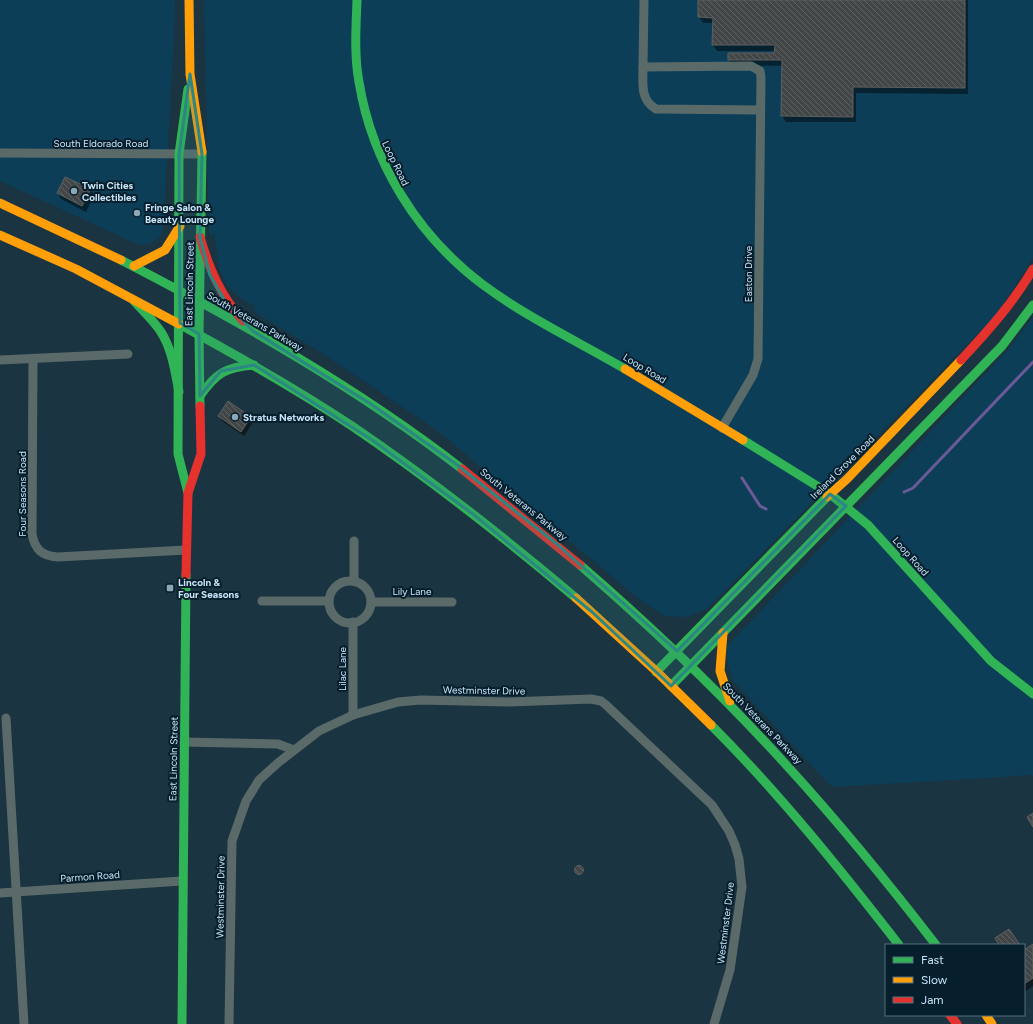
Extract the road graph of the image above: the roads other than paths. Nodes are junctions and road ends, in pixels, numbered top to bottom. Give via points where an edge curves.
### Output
1 (189, 0) edge
2 (357, 0) edge
3 (644, 0) edge
4 (643, 67) junction
5 (190, 74) junction
6 (760, 110) junction
7 (0, 153) edge
8 (179, 154) junction
9 (202, 154) junction
10 (0, 203) edge
11 (180, 226) junction
12 (0, 235) edge
13 (200, 237) junction
14 (134, 266) junction
15 (1033, 269) edge
16 (180, 291) junction
17 (129, 296) junction
18 (200, 302) junction
19 (1033, 305) edge
20 (180, 324) junction
21 (253, 330) junction
22 (199, 334) junction
23 (128, 354) dead end
24 (33, 358) junction
25 (0, 360) edge
26 (254, 365) junction
27 (179, 392) junction
28 (200, 396) junction
29 (722, 428) junction
30 (188, 493) junction
31 (830, 494) junction
32 (846, 506) junction
33 (354, 541) dead end
34 (186, 550) junction
35 (354, 581) junction
36 (262, 601) dead end
37 (329, 601) junction
38 (371, 602) junction
39 (452, 602) dead end
40 (353, 622) junction
41 (723, 633) junction
42 (676, 651) junction
43 (691, 664) junction
44 (656, 672) junction
45 (671, 686) junction
46 (1033, 694) edge
47 (732, 705) junction
48 (353, 715) junction
49 (6, 718) dead end
50 (184, 742) junction
51 (294, 750) junction
52 (4, 754) edge
53 (182, 881) junction
54 (0, 893) edge
55 (16, 893) junction
56 (898, 944) edge
57 (935, 944) edge
58 (951, 1016) edge
59 (24, 1024) edge
60 (182, 1024) edge
61 (228, 1024) edge
62 (714, 1024) edge
63 (957, 1024) edge

1 - 5 main road, East Lincoln Street
2 - 29 main road, Loop Road via 354,42 356,69 371,136 398,193 424,229 458,264 497,294
3 - 4 street
4 - 6 street via 645,100 656,109
4 - 6 street, Easton Drive via 756,68 760,71 761,77
5 - 8 main road, East Lincoln Street
5 - 9 main road, East Lincoln Street
6 - 29 street, Easton Drive via 758,359 753,376
7 - 8 street, South Eldorado Road
8 - 9 street, South Eldorado Road
8 - 11 main road, East Lincoln Street
9 - 13 main road, East Lincoln Street
10 - 14 main road, South Veterans Parkway
11 - 14 main road via 166,250
11 - 16 main road, East Lincoln Street
12 - 17 main road
13 - 18 main road, East Lincoln Street
13 - 21 main road via 217,289
14 - 16 main road, South Veterans Parkway
15 - 31 main road, Ireland Grove Road via 990,329
16 - 18 main road, South Veterans Parkway
16 - 20 main road, East Lincoln Street
17 - 20 main road
17 - 27 main road via 161,332 171,355
18 - 21 main road, South Veterans Parkway
18 - 22 main road, East Lincoln Street
19 - 32 main road via 1002,346
20 - 22 main road
20 - 27 main road, East Lincoln Street
21 - 42 main road, South Veterans Parkway via 371,404 456,464 557,544
22 - 26 main road
22 - 28 main road, East Lincoln Street
23 - 24 street
24 - 25 street
24 - 34 street, Four Seasons Road via 32,534 35,547 43,555 58,557
26 - 28 main road via 221,371 209,382
26 - 44 main road via 372,440 474,515 592,612
27 - 30 main road, East Lincoln Street via 178,454
28 - 30 main road, East Lincoln Street via 201,454
29 - 31 main road, Loop Road
30 - 34 main road, East Lincoln Street
31 - 32 main road, Loop Road
31 - 42 main road, Ireland Grove Road
32 - 41 main road
32 - 46 main road, Loop Road via 873,530 991,661
33 - 35 street
34 - 50 main road, East Lincoln Street
35 - 37 street via 334,588
35 - 38 street via 364,586
36 - 37 street
37 - 40 street via 334,615 346,622
38 - 39 street, Lily Lane
38 - 40 street via 368,613
40 - 48 street, Lilac Lane
41 - 43 main road
41 - 47 main road via 720,671
42 - 43 main road, South Veterans Parkway
42 - 44 main road, Ireland Grove Road
43 - 45 main road
43 - 47 main road, South Veterans Parkway
44 - 45 main road
45 - 56 main road via 788,809 872,908
47 - 57 main road, South Veterans Parkway via 848,833
48 - 51 street, Westminster Drive via 319,731
48 - 62 street, Westminster Drive via 398,702 421,700 591,700 605,704 712,805 729,831 739,859 742,887 730,970
49 - 52 street
50 - 51 street via 278,744
50 - 53 main road, East Lincoln Street
51 - 61 street, Westminster Drive via 259,780 246,801 232,841
52 - 55 street
53 - 55 street, Parmon Road
53 - 60 main road, East Lincoln Street
54 - 55 street, Parmon Road
55 - 59 street
58 - 63 main road

